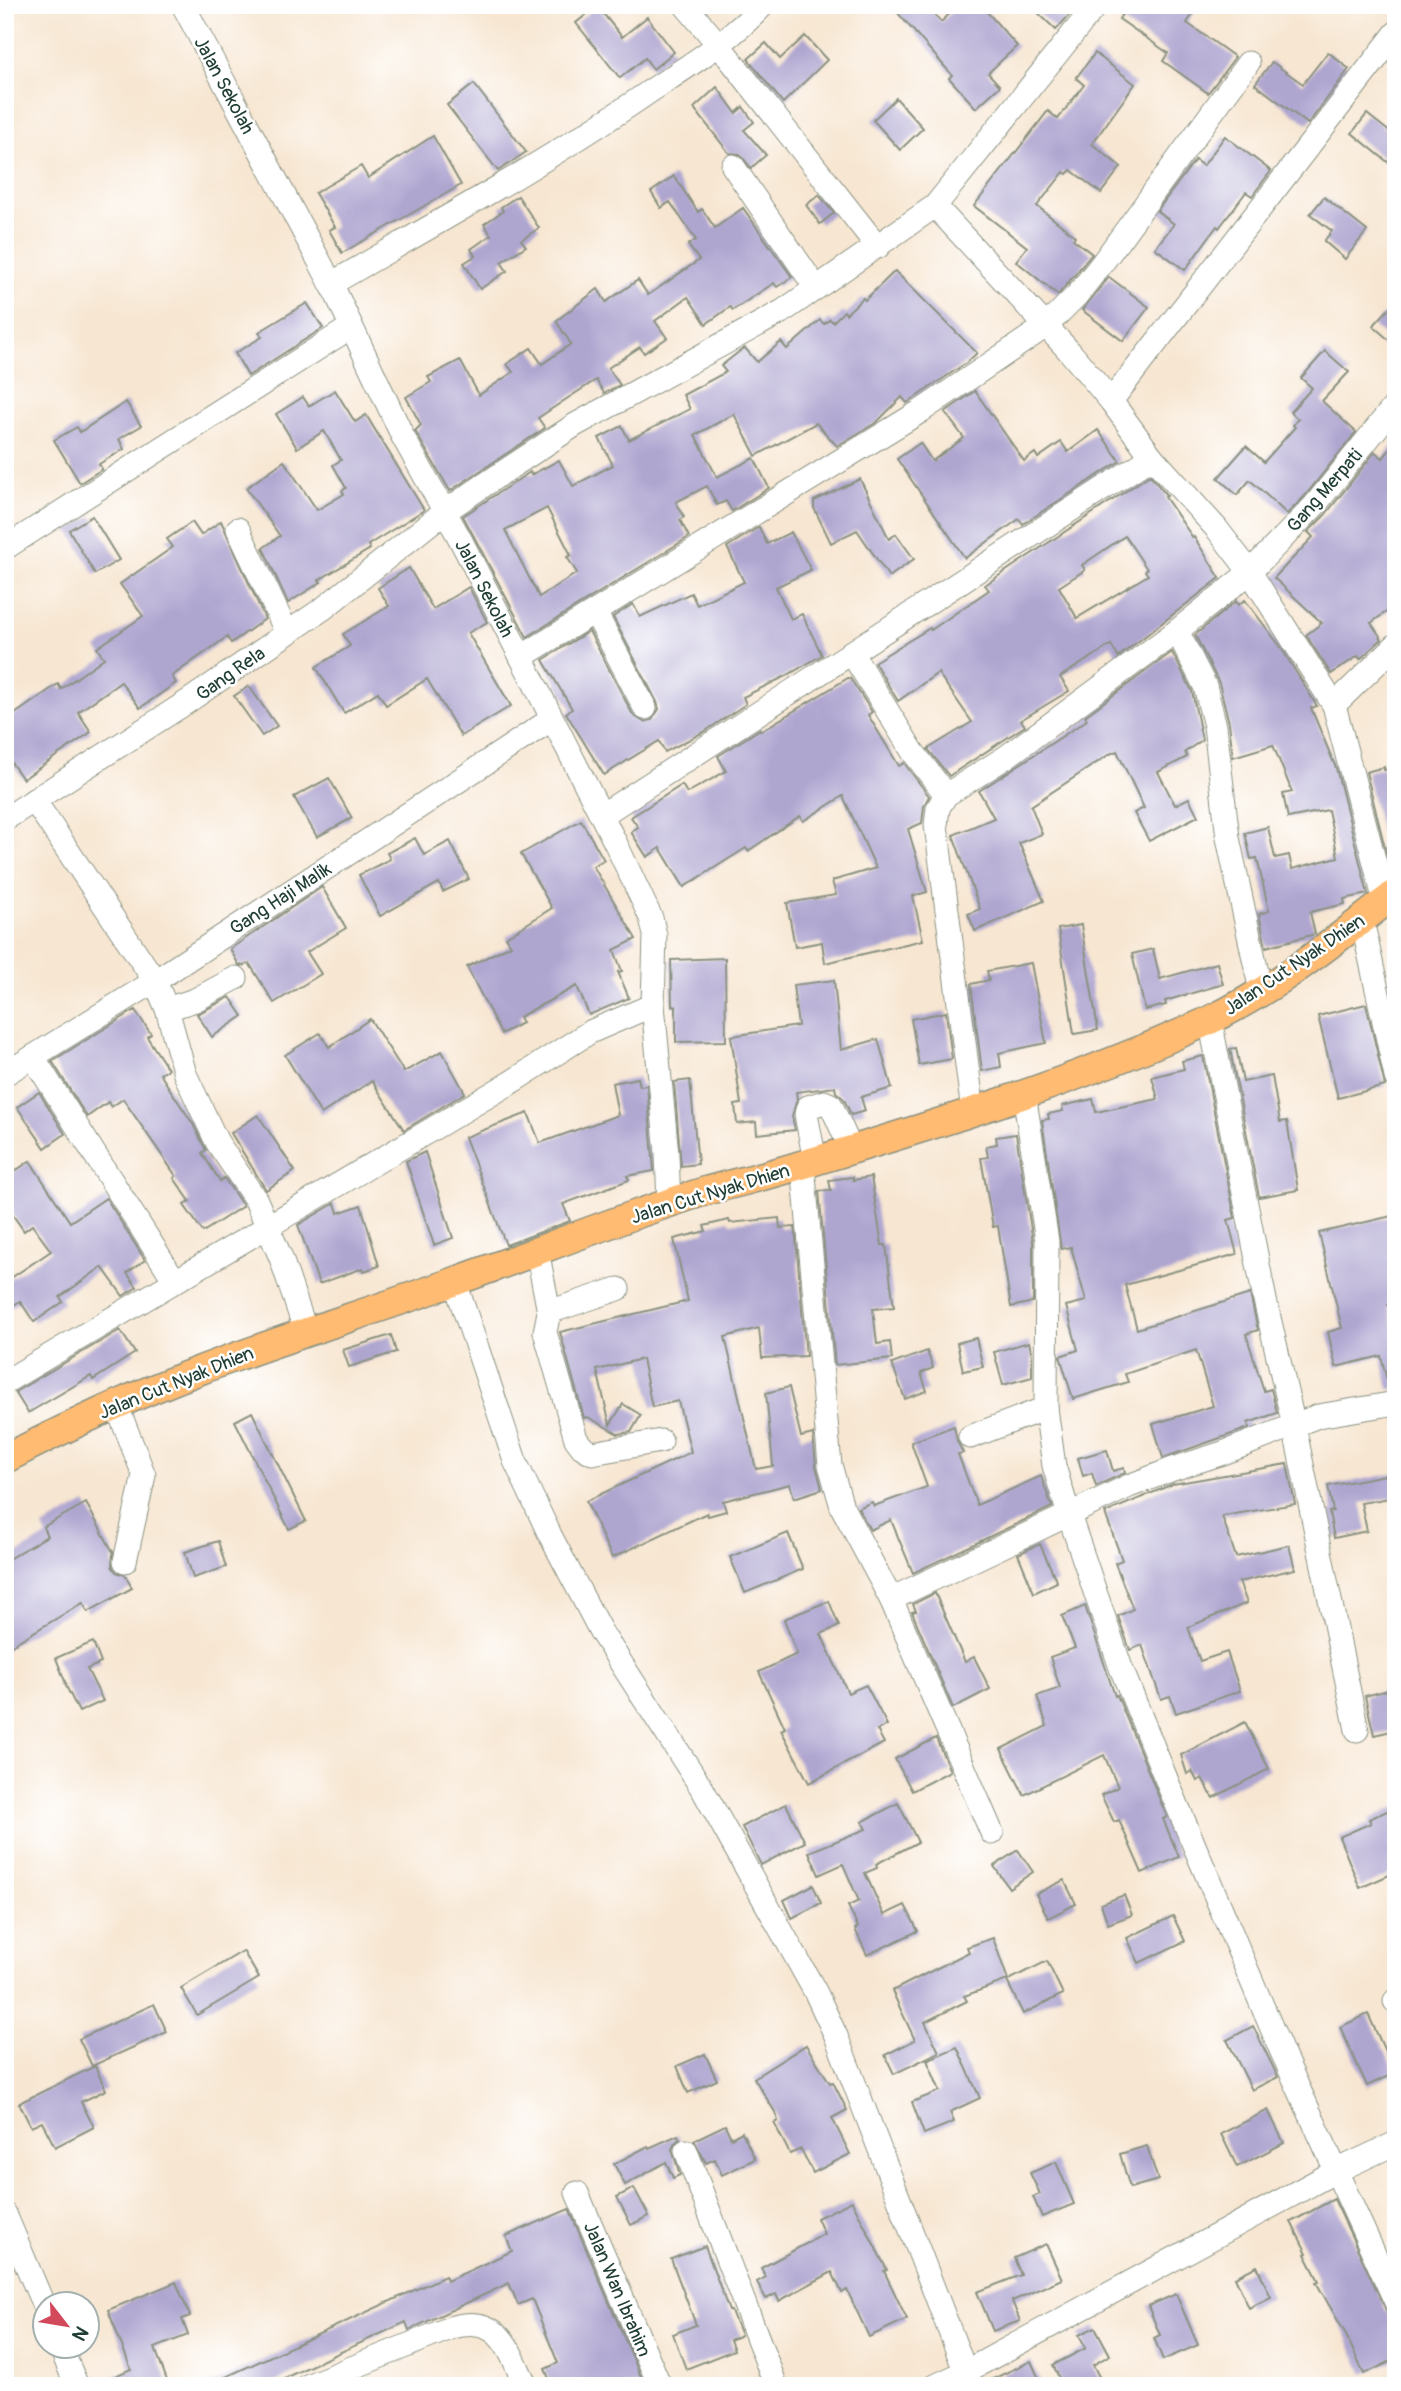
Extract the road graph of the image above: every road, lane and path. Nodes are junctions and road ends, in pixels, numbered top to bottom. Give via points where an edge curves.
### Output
1 (183, 5) edge
2 (685, 5) edge
3 (763, 5) edge
4 (1095, 6) edge
5 (1396, 33) edge
6 (718, 44) junction
7 (1248, 63) dead end
8 (733, 166) dead end
9 (935, 206) junction
10 (878, 247) junction
11 (331, 284) junction
12 (816, 288) junction
13 (1045, 326) junction
14 (351, 327) junction
15 (1111, 401) junction
16 (1396, 404) edge
17 (1153, 457) junction
18 (444, 512) junction
19 (238, 529) dead end
20 (5, 548) edge
21 (1250, 572) junction
22 (595, 612) junction
23 (1177, 631) junction
24 (287, 634) junction
25 (1396, 645) edge
26 (851, 652) junction
27 (521, 657) junction
28 (1334, 705) junction
29 (645, 708) dead end
30 (552, 719) junction
31 (946, 795) junction
32 (34, 800) junction
33 (602, 815) junction
34 (5, 819) edge
35 (1390, 897) edge
36 (1362, 920) junction
37 (236, 978) dead end
38 (155, 981) junction
39 (1261, 991) junction
40 (653, 1006) junction
41 (167, 1010) junction
42 (1210, 1020) junction
43 (33, 1057) junction
44 (5, 1074) edge
45 (1396, 1077) edge
46 (1024, 1094) junction
47 (973, 1111) junction
48 (851, 1149) junction
49 (809, 1163) junction
50 (669, 1204) junction
51 (268, 1226) junction
52 (537, 1250) junction
53 (176, 1281) junction
54 (455, 1282) junction
55 (618, 1289) dead end
56 (549, 1312) junction
57 (306, 1332) junction
58 (5, 1382) edge
59 (1396, 1403) edge
60 (116, 1404) junction
61 (1046, 1408) junction
62 (1294, 1426) junction
63 (970, 1437) dead end
64 (662, 1441) dead end
65 (5, 1459) edge
66 (1069, 1515) junction
67 (125, 1561) dead end
68 (891, 1599) junction
69 (1357, 1730) dead end
70 (992, 1833) dead end
71 (1396, 2143) edge
72 (687, 2151) dead end
73 (1336, 2171) junction
74 (576, 2193) dead end
75 (5, 2214) edge
76 (37, 2290) edge
77 (1396, 2302) edge
78 (66, 2360) edge
79 (968, 2379) edge
80 (77, 2386) edge
81 (307, 2386) edge
82 (526, 2386) edge
83 (660, 2386) edge
84 (776, 2386) edge
85 (935, 2386) edge

1 - 11 street, Jalan Sekolah
2 - 6 street
3 - 6 street
4 - 9 street, Gang Rela
5 - 15 street
6 - 10 street
6 - 11 street via 583,138
7 - 13 street via 1103,262
8 - 12 street
9 - 10 street, Gang Rela
9 - 13 street
10 - 12 street, Gang Rela
11 - 14 street, Jalan Sekolah
12 - 18 street, Gang Rela via 783,311 575,425
13 - 15 street
13 - 22 street via 921,411
14 - 18 street, Jalan Sekolah
14 - 20 street
15 - 17 street
16 - 21 street, Gang Merpati via 1314,506
17 - 21 street
17 - 26 street
18 - 24 street, Gang Rela
18 - 27 street, Jalan Sekolah
19 - 24 street
21 - 23 street, Gang Merpati
21 - 28 street
22 - 27 street
22 - 29 street
23 - 31 street, Gang Merpati via 1006,757
23 - 39 street via 1205,686 1215,726 1228,838
24 - 32 street, Gang Rela
25 - 28 street
26 - 31 street via 913,752
26 - 33 street
27 - 30 street, Jalan Sekolah
28 - 35 street
30 - 33 street, Jalan Sekolah
30 - 38 street, Gang Haji Malik
31 - 47 street via 936,825
32 - 34 street, Gang Rela
32 - 38 street
33 - 40 street, Jalan Sekolah via 651,918 655,934
35 - 36 main road, Jalan Cut Nyak Dhien
36 - 39 main road, Jalan Cut Nyak Dhien
36 - 45 street
37 - 41 street
38 - 41 street
38 - 43 street, Gang Haji Malik
39 - 42 main road, Jalan Cut Nyak Dhien
40 - 50 street, Jalan Sekolah
40 - 51 street via 590,1032
41 - 51 street via 185,1074 218,1142
42 - 46 main road, Jalan Cut Nyak Dhien
42 - 62 street
43 - 44 street, Gang Haji Malik
43 - 53 street
46 - 47 main road, Jalan Cut Nyak Dhien
46 - 61 street via 1047,1241
47 - 48 main road, Jalan Cut Nyak Dhien
48 - 49 main road, Jalan Cut Nyak Dhien
48 - 49 street via 831,1105 824,1102 808,1107
49 - 50 main road, Jalan Cut Nyak Dhien
49 - 68 street via 830,1465 842,1507
50 - 52 main road, Jalan Cut Nyak Dhien
51 - 53 street
51 - 57 street
52 - 54 main road, Jalan Cut Nyak Dhien
52 - 56 street
53 - 58 street
54 - 57 main road, Jalan Cut Nyak Dhien
54 - 79 street via 515,1461 550,1535 601,1632 703,1790 817,1993
55 - 56 street
56 - 64 street via 545,1332 570,1424 582,1447 592,1453
57 - 60 main road, Jalan Cut Nyak Dhien
59 - 62 street via 1318,1416
60 - 65 main road, Jalan Cut Nyak Dhien
60 - 67 street via 144,1475
61 - 63 street
61 - 66 street via 1054,1466
62 - 66 street via 1129,1486
62 - 69 street
66 - 68 street
66 - 73 street via 1121,1668 1164,1774
68 - 70 street
71 - 73 street
72 - 84 street
73 - 77 street
73 - 79 street
74 - 83 street, Jalan Wan Ibrahim
75 - 76 street
78 - 80 street
79 - 85 street
81 - 82 street via 453,2326 474,2323 491,2327 503,2340

